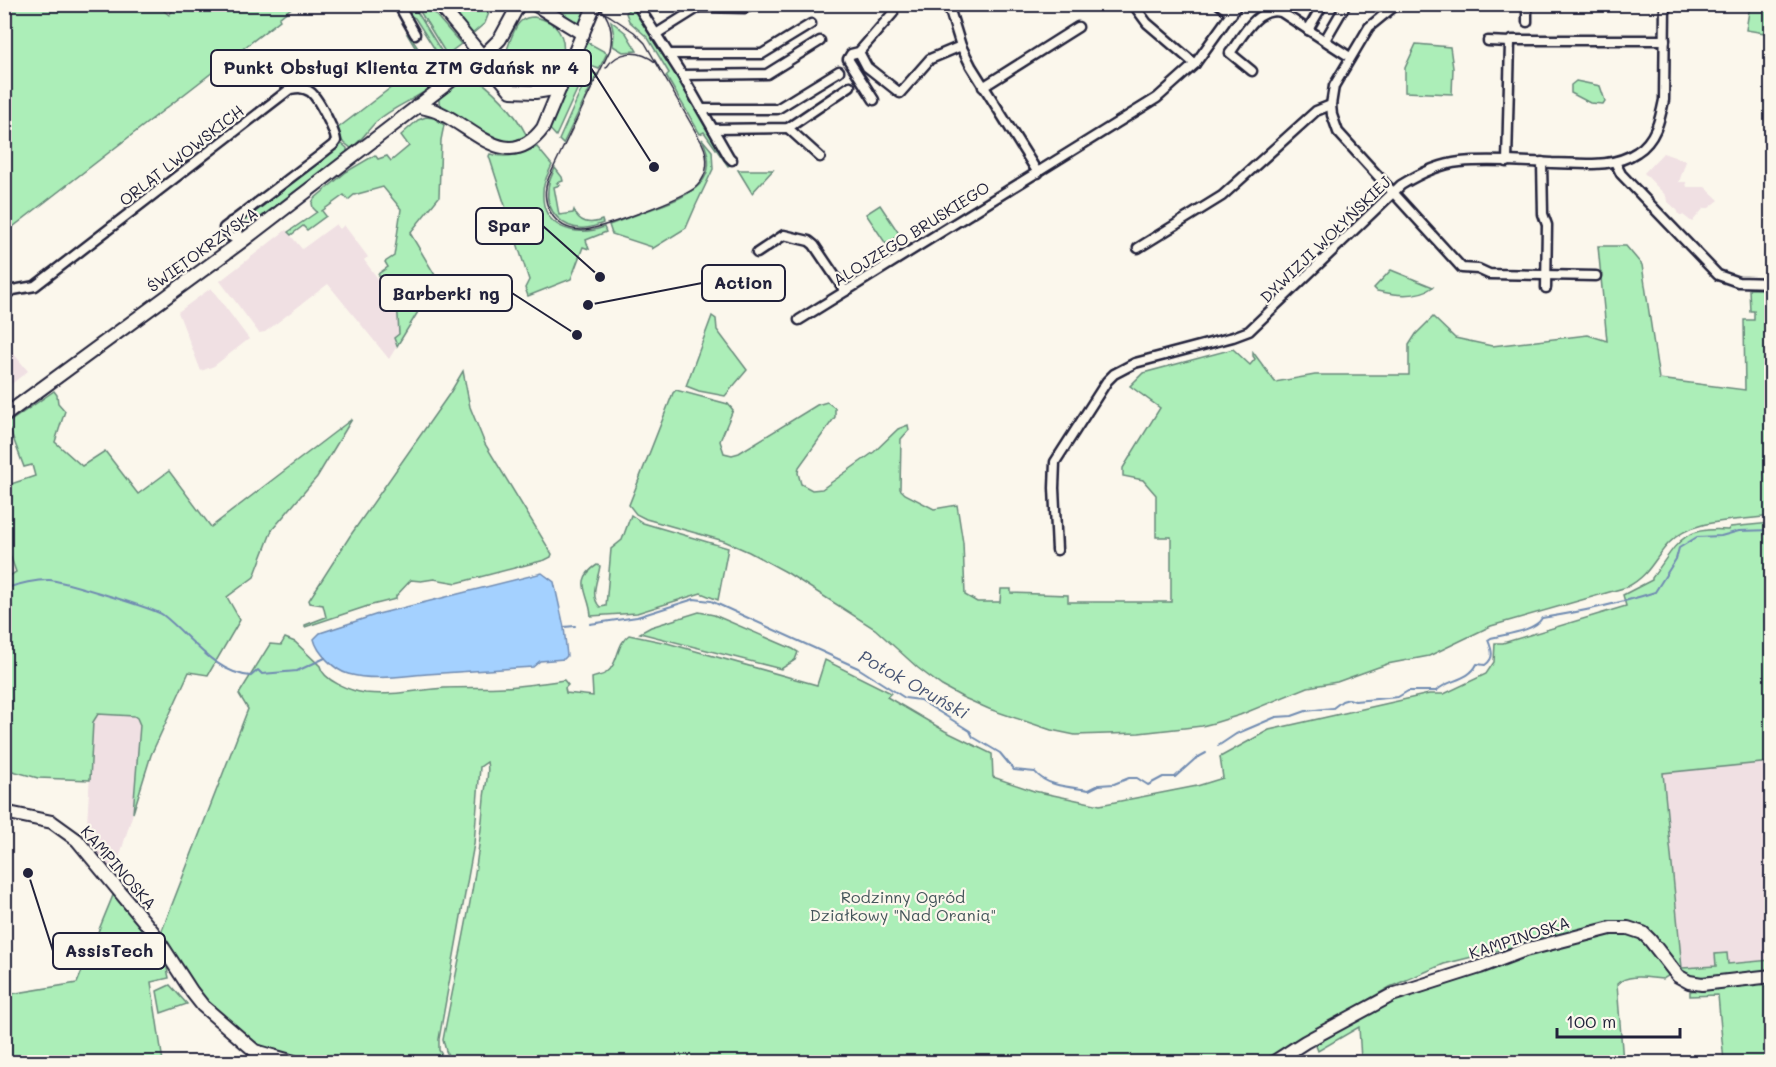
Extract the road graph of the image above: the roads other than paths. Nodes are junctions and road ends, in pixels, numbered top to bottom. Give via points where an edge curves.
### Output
1 (398, 4) edge
2 (440, 4) edge
3 (519, 4) edge
4 (534, 4) edge
5 (595, 4) edge
6 (640, 4) edge
7 (750, 4) edge
8 (948, 4) edge
9 (1219, 4) edge
10 (1239, 4) edge
11 (1323, 4) edge
12 (1346, 4) edge
13 (1397, 4) edge
14 (1527, 4) edge
15 (1665, 4) edge
16 (1135, 8) edge
17 (893, 13) dead end
18 (1232, 14) junction
19 (1527, 22) dead end
20 (811, 24) dead end
21 (1078, 27) dead end
22 (1308, 30) junction
23 (415, 34) dead end
24 (583, 34) junction
25 (656, 34) junction
26 (1325, 40) junction
27 (1665, 40) junction
28 (820, 41) dead end
29 (1488, 41) dead end
30 (1510, 42) junction
31 (961, 46) junction
32 (858, 52) junction
33 (669, 54) junction
34 (483, 56) junction
35 (1350, 57) junction
36 (1195, 64) junction
37 (839, 71) dead end
38 (1252, 71) dead end
39 (682, 75) junction
40 (850, 86) dead end
41 (983, 87) junction
42 (560, 88) junction
43 (432, 94) junction
44 (874, 100) dead end
45 (1331, 105) junction
46 (417, 106) junction
47 (702, 109) junction
48 (439, 112) junction
49 (788, 128) junction
50 (713, 129) junction
51 (820, 157) dead end
52 (732, 160) dead end
53 (1507, 162) junction
54 (1542, 162) junction
55 (1615, 162) junction
56 (1038, 173) junction
57 (1392, 194) junction
58 (241, 242) junction
59 (1138, 248) dead end
60 (757, 253) dead end
61 (1546, 275) junction
62 (1596, 276) dead end
63 (1772, 284) edge
64 (1546, 288) dead end
65 (845, 291) junction
66 (4, 295) edge
67 (799, 320) dead end
68 (4, 416) edge
69 (1057, 550) dead end
70 (4, 812) edge
71 (1772, 976) edge
72 (294, 1062) edge
73 (1274, 1062) edge

1 - 23 street
2 - 34 main road
3 - 34 main road, ŚWIĘTOKRZYSKA via 500,39
4 - 24 main road
5 - 24 main road
6 - 25 street
7 - 25 street via 745,8 699,7
8 - 31 street
9 - 18 street
10 - 18 street, ALOJZEGO BRUSKIEGO
11 - 22 street
12 - 26 street
13 - 35 street via 1369,27
14 - 19 street
15 - 27 street, DYWIZJI WOŁYŃSKIEJ
16 - 36 street
17 - 32 street
18 - 36 street, ALOJZEGO BRUSKIEGO
20 - 33 street via 762,54
21 - 41 street
22 - 26 street
22 - 38 street via 1281,12 1260,15 1230,53
24 - 42 main road
25 - 33 street
26 - 35 street
27 - 30 street
27 - 55 street, DYWIZJI WOŁYŃSKIEJ via 1664,100 1658,125 1639,151
28 - 39 street via 767,74
29 - 30 street
30 - 53 street
31 - 32 street via 930,59 900,93 867,67
31 - 41 street
32 - 44 street via 848,60
33 - 39 street
34 - 42 main road via 511,91
34 - 43 main road, ŚWIĘTOKRZYSKA
35 - 45 street via 1334,86
36 - 56 street, ALOJZEGO BRUSKIEGO via 1157,98
37 - 47 street via 777,109
39 - 47 street
40 - 49 street
41 - 56 street
42 - 48 main road via 536,137 511,147 484,141
43 - 46 main road, ŚWIĘTOKRZYSKA
43 - 48 main road
45 - 57 street via 1338,132
45 - 59 street via 1316,111 1217,200
46 - 48 main road
46 - 58 main road, ŚWIĘTOKRZYSKA
47 - 50 street
49 - 50 street
49 - 51 street
50 - 52 street
53 - 54 street, DYWIZJI WOŁYŃSKIEJ
53 - 57 street, DYWIZJI WOŁYŃSKIEJ via 1447,164 1414,177
54 - 55 street, DYWIZJI WOŁYŃSKIEJ
54 - 61 street
55 - 63 street via 1621,174 1719,275 1738,282
56 - 65 street, ALOJZEGO BRUSKIEGO
57 - 61 street via 1462,268 1490,274
57 - 69 street, DYWIZJI WOŁYŃSKIEJ via 1249,331 1135,363 1107,381 1055,462
58 - 66 street, ORLĄT LWOWSKICH via 230,236 228,225 333,145 335,136 311,92 302,88 290,89 35,286
58 - 68 main road, ŚWIĘTOKRZYSKA
60 - 65 street via 784,236 809,241
61 - 62 street
61 - 64 street
65 - 67 street, ALOJZEGO BRUSKIEGO
70 - 72 main road, KAMPINOSKA via 52,822 78,840 153,932 203,1006 255,1052
71 - 73 main road, KAMPINOSKA via 1689,982 1678,976 1643,933 1611,928 1525,950 1392,995

